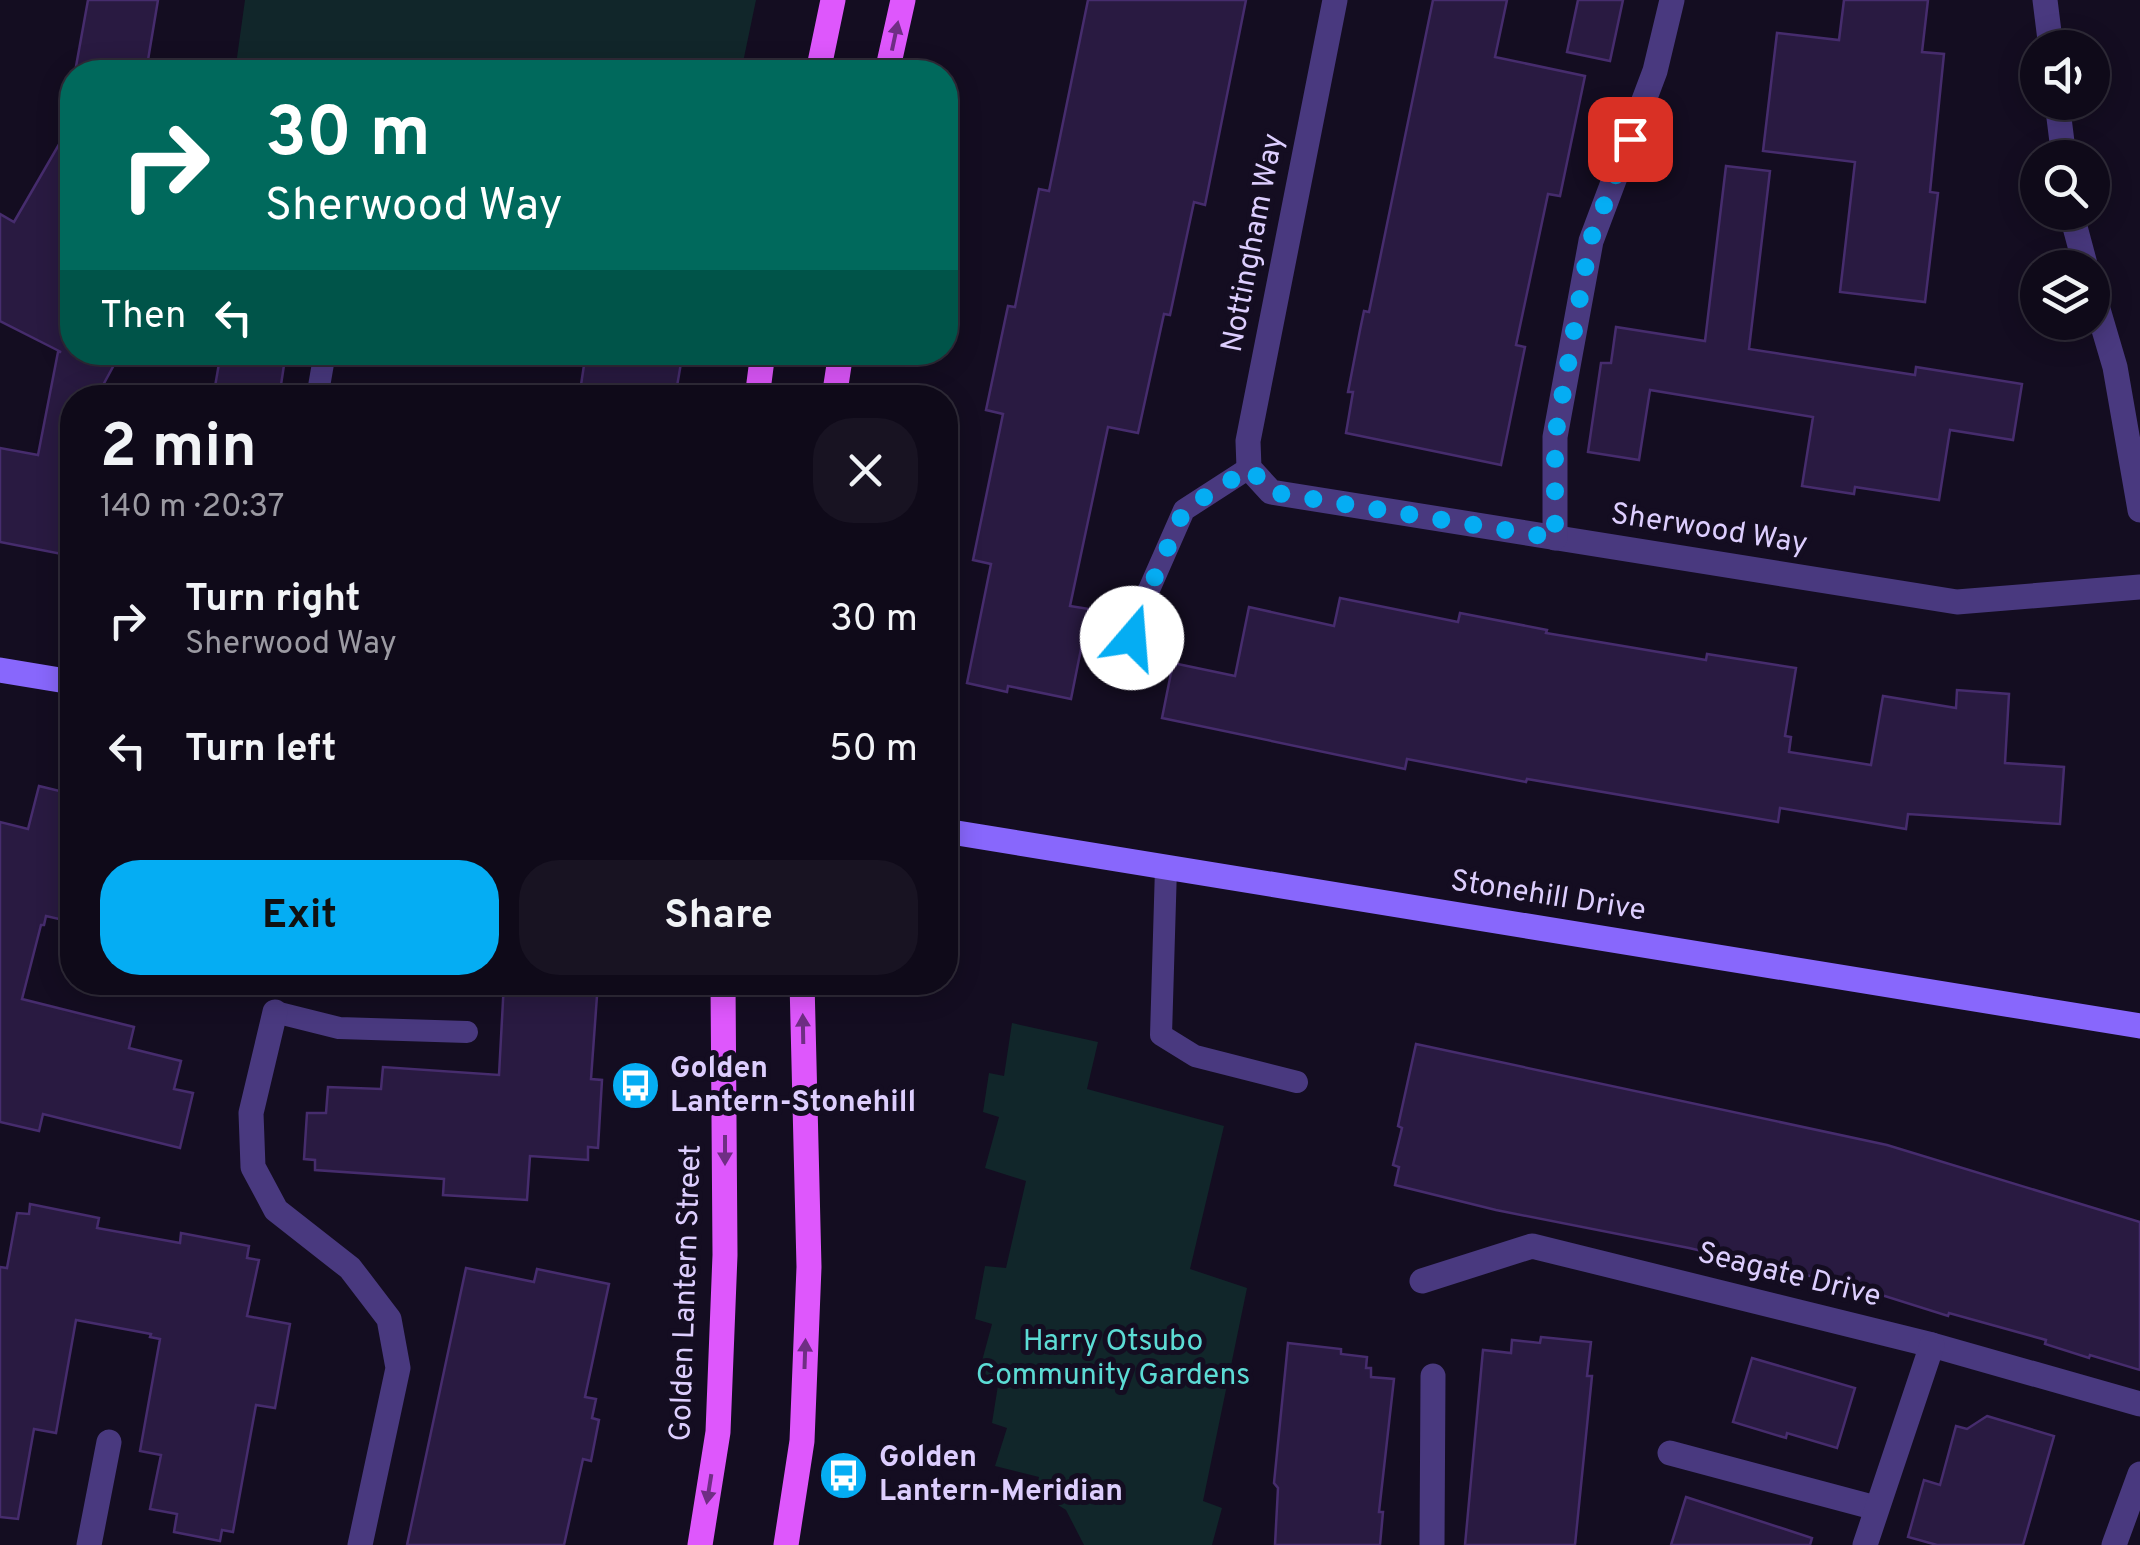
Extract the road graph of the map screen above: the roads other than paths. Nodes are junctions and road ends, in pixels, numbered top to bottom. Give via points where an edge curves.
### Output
1 (832, 0) edge
2 (902, 0) edge
3 (1335, 0) edge
4 (1672, 0) edge
5 (2045, 0) edge
6 (2048, 30) edge
7 (820, 60) edge
8 (890, 60) edge
9 (2107, 340) edge
10 (1250, 468) junction
11 (2140, 510) edge
12 (1555, 538) junction
13 (2140, 587) edge
14 (0, 670) edge
15 (1121, 676) dead end
16 (60, 680) edge
17 (958, 834) edge
18 (1166, 868) junction
19 (723, 995) edge
20 (802, 995) edge
21 (275, 1012) joint
22 (2140, 1026) edge
23 (467, 1032) dead end
24 (1297, 1082) dead end
25 (1422, 1280) dead end
26 (1932, 1345) junction
27 (1433, 1376) dead end
28 (2140, 1404) edge
29 (109, 1442) dead end
30 (1670, 1453) dead end
31 (2140, 1474) edge
32 (1876, 1508) junction
33 (89, 1545) edge
34 (360, 1545) edge
35 (700, 1545) edge
36 (786, 1545) edge
37 (1432, 1545) edge
38 (1866, 1545) edge
39 (2114, 1545) edge

1 - 7 main road
8 -> 2 main road
3 - 10 street, Nottingham Way via 1248,441
4 - 12 street via 1655,71 1590,241 1555,437
5 - 6 street
9 - 11 street
10 - 12 street, Sherwood Way via 1270,492
10 - 15 lane via 1184,510
12 - 13 street, Sherwood Way via 1957,602
14 - 16 main road
17 - 18 main road, Stonehill Drive
18 - 22 main road, Stonehill Drive
18 - 24 lane via 1162,1035 1194,1056
19 -> 35 main road, Golden Lantern Street via 718,1432
36 -> 20 main road via 802,1440 808,1267
21 - 23 lane via 338,1028
21 - 34 street via 251,1113 253,1167 276,1210 350,1268 389,1319 398,1368
25 - 26 street, Seagate Drive via 1532,1246
26 - 28 street, Seagate Drive
26 - 32 street
27 - 37 street
29 - 33 street
30 - 32 street
31 - 39 street
32 - 38 street

